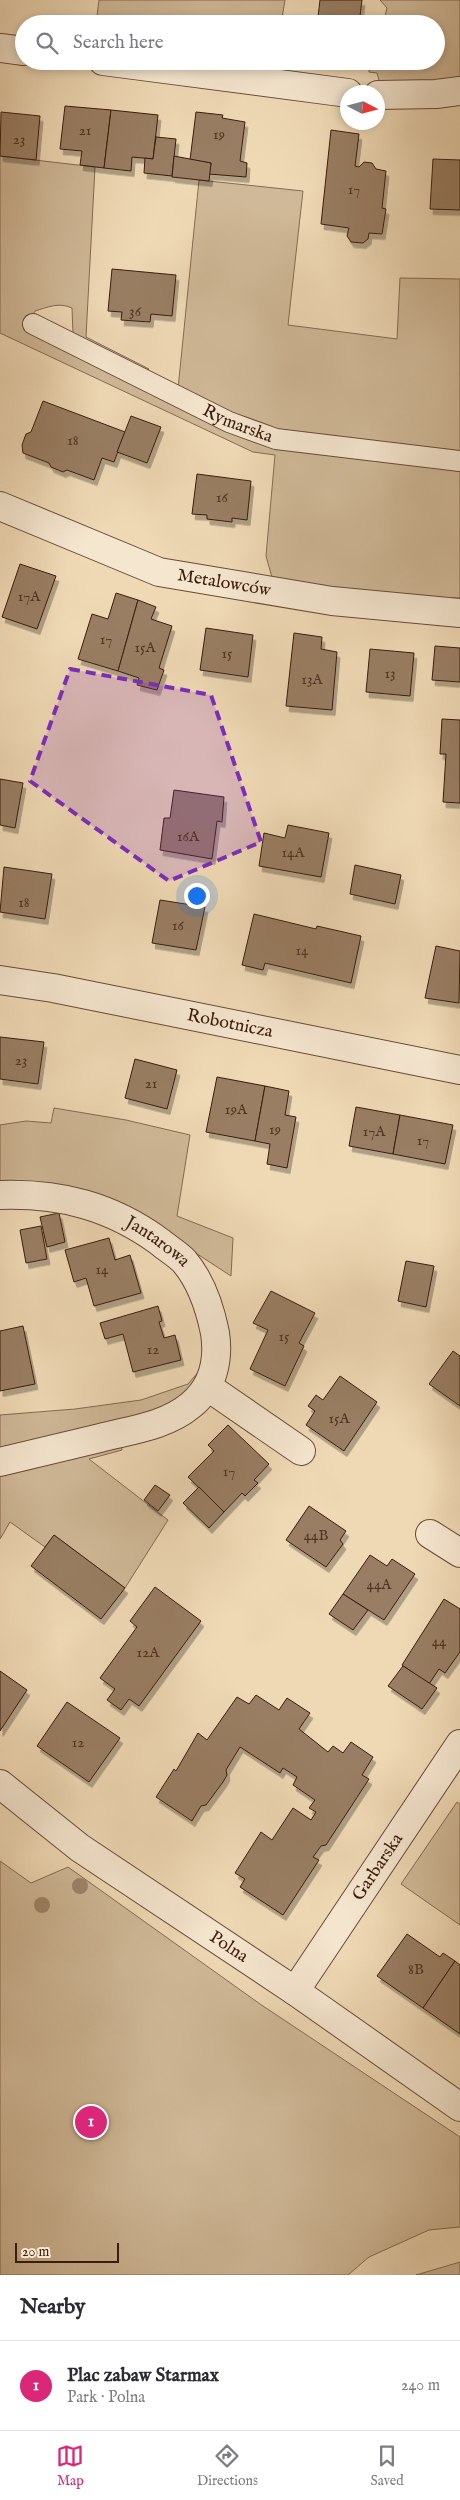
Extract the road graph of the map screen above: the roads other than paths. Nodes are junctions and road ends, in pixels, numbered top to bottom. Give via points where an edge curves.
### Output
1 (0, 48) edge
2 (15, 50) edge
3 (175, 70) edge
4 (460, 90) edge
5 (340, 91) edge
6 (385, 95) edge
7 (33, 324) dead end
8 (460, 461) edge
9 (0, 506) edge
10 (460, 613) edge
11 (0, 980) edge
12 (460, 1070) edge
13 (0, 1195) edge
14 (208, 1387) junction
15 (301, 1451) dead end
16 (0, 1462) edge
17 (430, 1534) dead end
18 (460, 1553) edge
19 (460, 1744) edge
20 (0, 1784) edge
21 (295, 1991) junction
22 (460, 2107) edge

1 - 2 street
3 - 5 street
4 - 6 street
7 - 8 lane, Rymarska via 229,422 276,439
9 - 10 street, Metalowców via 159,572 332,600
11 - 12 street, Robotnicza
13 - 14 street, Jantarowa via 36,1194 98,1207 142,1229 183,1261 198,1283 210,1311 216,1340 215,1366
14 - 15 street
14 - 16 street, Jantarowa via 191,1405 165,1422
17 - 18 street
19 - 21 street, Garbarska
20 - 21 street, Polna via 80,1848
21 - 22 street, Polna

